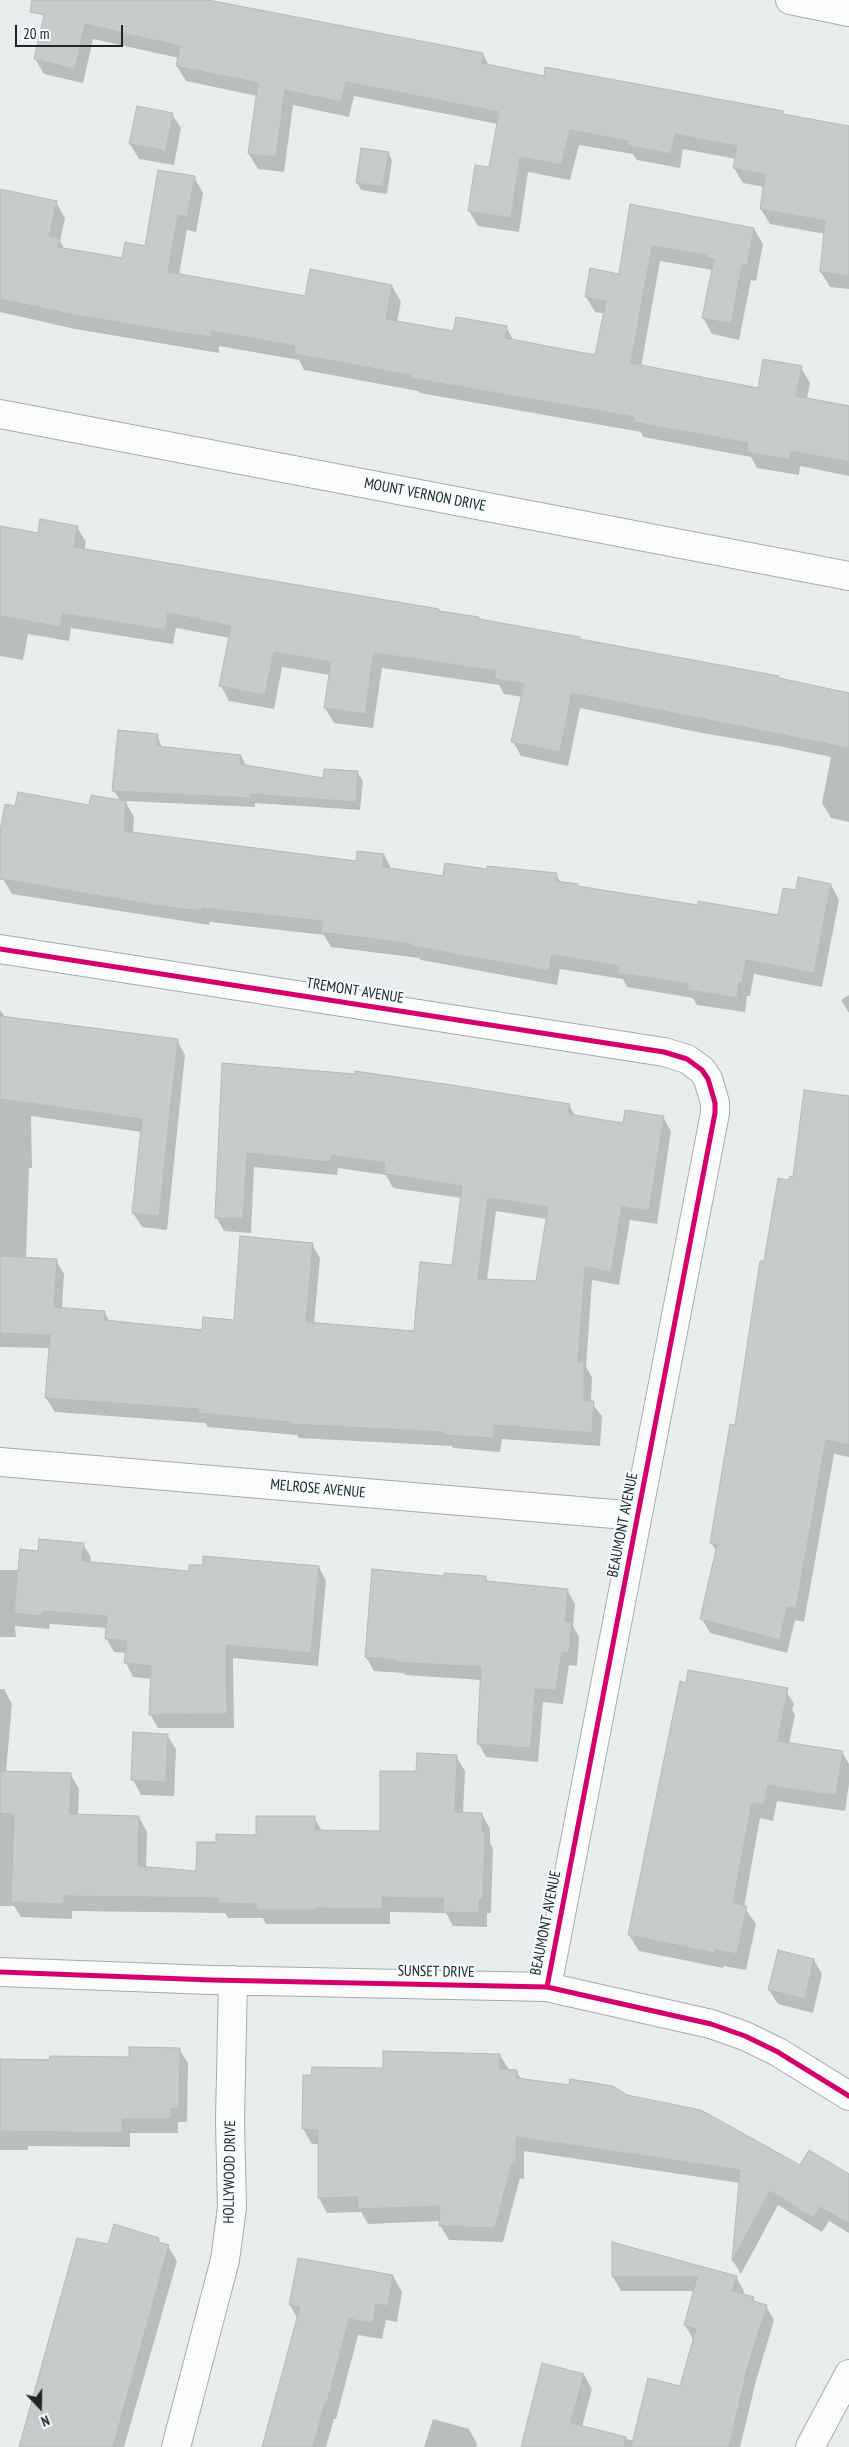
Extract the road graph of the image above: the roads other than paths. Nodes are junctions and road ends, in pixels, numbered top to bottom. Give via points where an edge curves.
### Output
1 (790, 0) edge
2 (849, 12) edge
3 (0, 414) edge
4 (849, 576) edge
5 (0, 948) edge
6 (702, 1070) joint
7 (0, 1462) edge
8 (637, 1516) junction
9 (0, 1972) edge
10 (233, 1980) junction
11 (547, 1987) junction
12 (849, 2096) edge
13 (849, 2374) edge
14 (176, 2447) edge
15 (810, 2447) edge

1 - 2 street
3 - 4 street, MOUNT VERNON DRIVE
5 - 6 street, TREMONT AVENUE via 664,1052 687,1059
6 - 8 street, BEAUMONT AVENUE via 708,1079 715,1114
7 - 8 street, MELROSE AVENUE
8 - 11 street, BEAUMONT AVENUE
9 - 10 street, SUNSET DRIVE
10 - 11 street, SUNSET DRIVE
10 - 14 street, HOLLYWOOD DRIVE via 232,2208 225,2260
11 - 12 street, SUNSET DRIVE via 712,2024 778,2052
13 - 15 street

